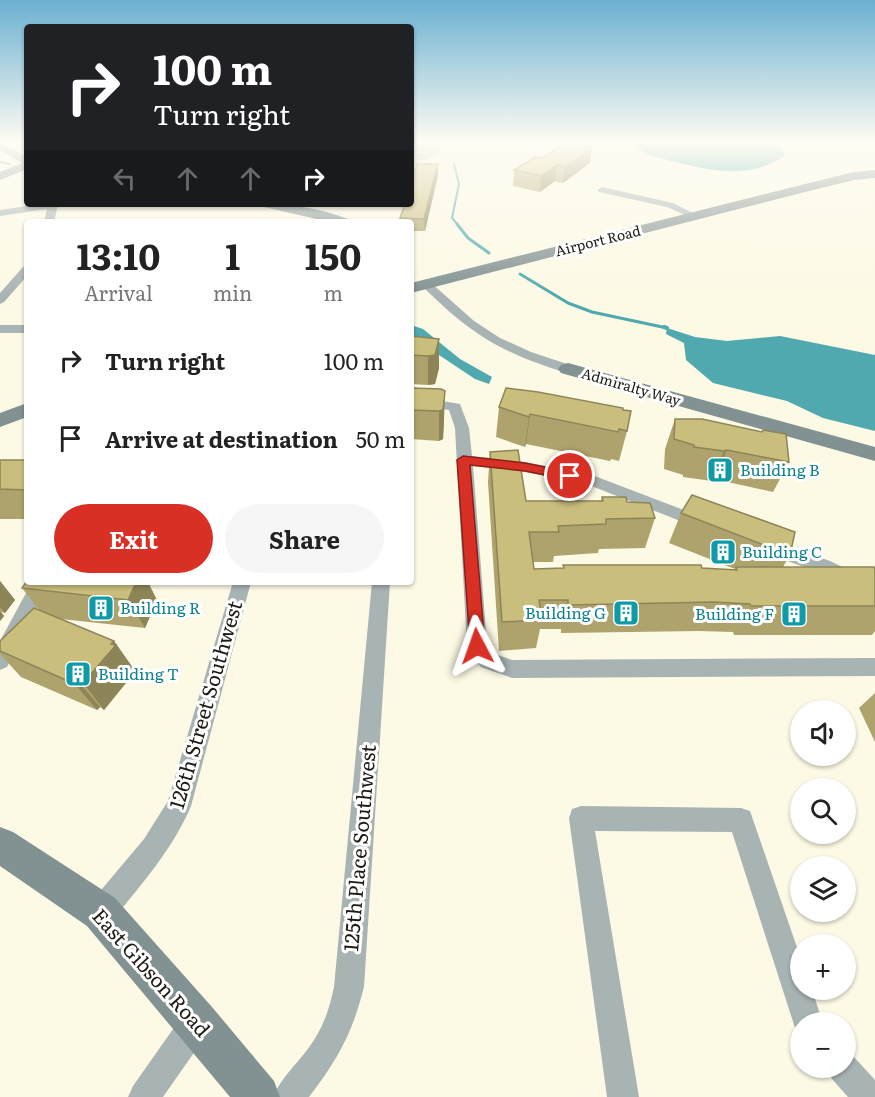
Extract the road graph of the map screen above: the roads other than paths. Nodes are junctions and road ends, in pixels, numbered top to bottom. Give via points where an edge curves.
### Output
1 (622, 194) edge
2 (781, 194) edge
3 (35, 207) edge
4 (285, 207) edge
5 (0, 213) edge
6 (694, 216) junction
7 (334, 219) edge
8 (24, 272) edge
9 (418, 286) edge
10 (0, 300) edge
11 (0, 329) edge
12 (24, 329) edge
13 (568, 369) joint
14 (414, 400) edge
15 (24, 410) edge
16 (0, 421) edge
17 (875, 454) edge
18 (463, 460) junction
19 (717, 529) edge
20 (750, 540) edge
21 (39, 585) edge
22 (241, 585) edge
23 (381, 585) edge
24 (875, 593) edge
25 (0, 661) edge
26 (875, 667) edge
27 (0, 845) edge
28 (101, 912) junction
29 (804, 1012) edge
30 (197, 1022) junction
31 (852, 1078) edge
32 (144, 1097) edge
33 (258, 1097) edge
34 (289, 1097) edge
35 (623, 1097) edge
36 (869, 1097) edge

1 - 6 street via 670,205
2 - 6 main road, Airport Road
3 - 5 street
4 - 7 main road
6 - 9 main road, Airport Road
8 - 10 street
9 - 13 street, Admiralty Way via 487,336
11 - 12 street
13 - 17 main road, Admiralty Way
14 - 18 street via 455,407 462,428
15 - 16 main road
18 - 19 street via 592,480
18 - 26 street via 477,646 488,661 512,669
20 - 24 street via 836,572
21 - 25 street
22 - 28 street, 126th Street Southwest via 179,806 144,862
23 - 34 street, 125th Place Southwest via 349,987 341,1019 325,1051
27 - 28 main road, East Gibson Road
28 - 30 main road, East Gibson Road
29 - 35 street via 741,820 581,818
30 - 32 street
30 - 33 main road, East Gibson Road
31 - 36 street

